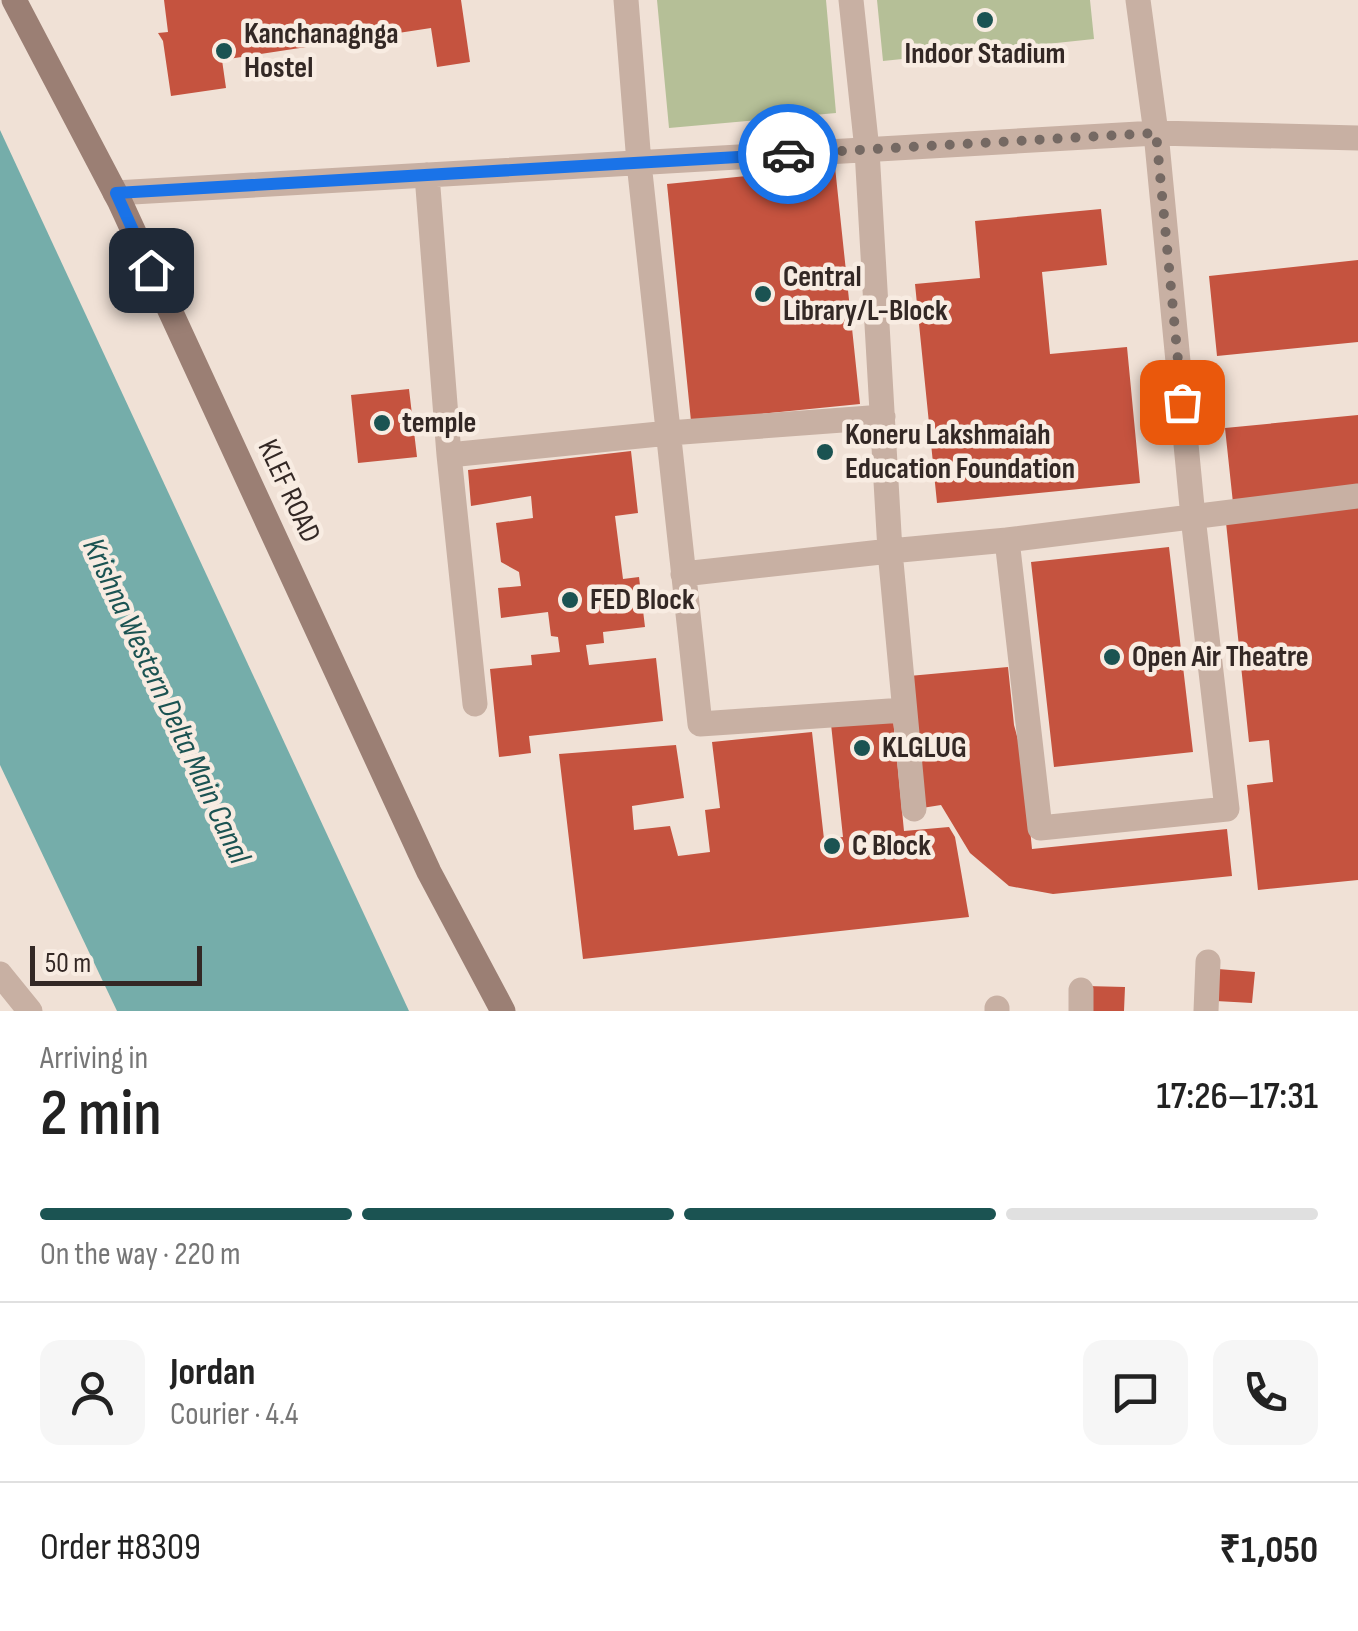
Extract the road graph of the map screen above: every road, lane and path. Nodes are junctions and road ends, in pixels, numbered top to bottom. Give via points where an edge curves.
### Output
1 (14, 0) edge
2 (626, 0) edge
3 (852, 0) edge
4 (1138, 0) edge
5 (1156, 133) junction
6 (1358, 138) edge
7 (868, 150) junction
8 (639, 163) junction
9 (426, 175) junction
10 (116, 193) junction
11 (882, 417) junction
12 (669, 433) junction
13 (449, 455) junction
14 (1358, 496) edge
15 (1193, 517) junction
16 (1007, 540) junction
17 (890, 552) junction
18 (683, 574) junction
19 (475, 704) dead end
20 (904, 710) junction
21 (914, 809) dead end
22 (1208, 962) dead end
23 (0, 974) edge
24 (30, 1011) edge
25 (503, 1011) edge
26 (1206, 1011) edge

1 - 10 main road, KLEF ROAD
2 - 8 street
3 - 7 street
4 - 5 street
5 - 6 street
5 - 7 street
5 - 15 street
7 - 8 street
7 - 11 street
8 - 9 street
8 - 12 street
9 - 10 street
9 - 13 street
10 - 25 main road, KLEF ROAD via 430,872
11 - 12 street
11 - 17 street
12 - 13 street
12 - 18 street
13 - 19 street
14 - 15 street
15 - 16 street
15 - 16 street via 1226,809 1040,828
16 - 17 street
17 - 18 street
17 - 20 street
18 - 20 street via 700,724
20 - 21 street
22 - 26 street
23 - 24 street

